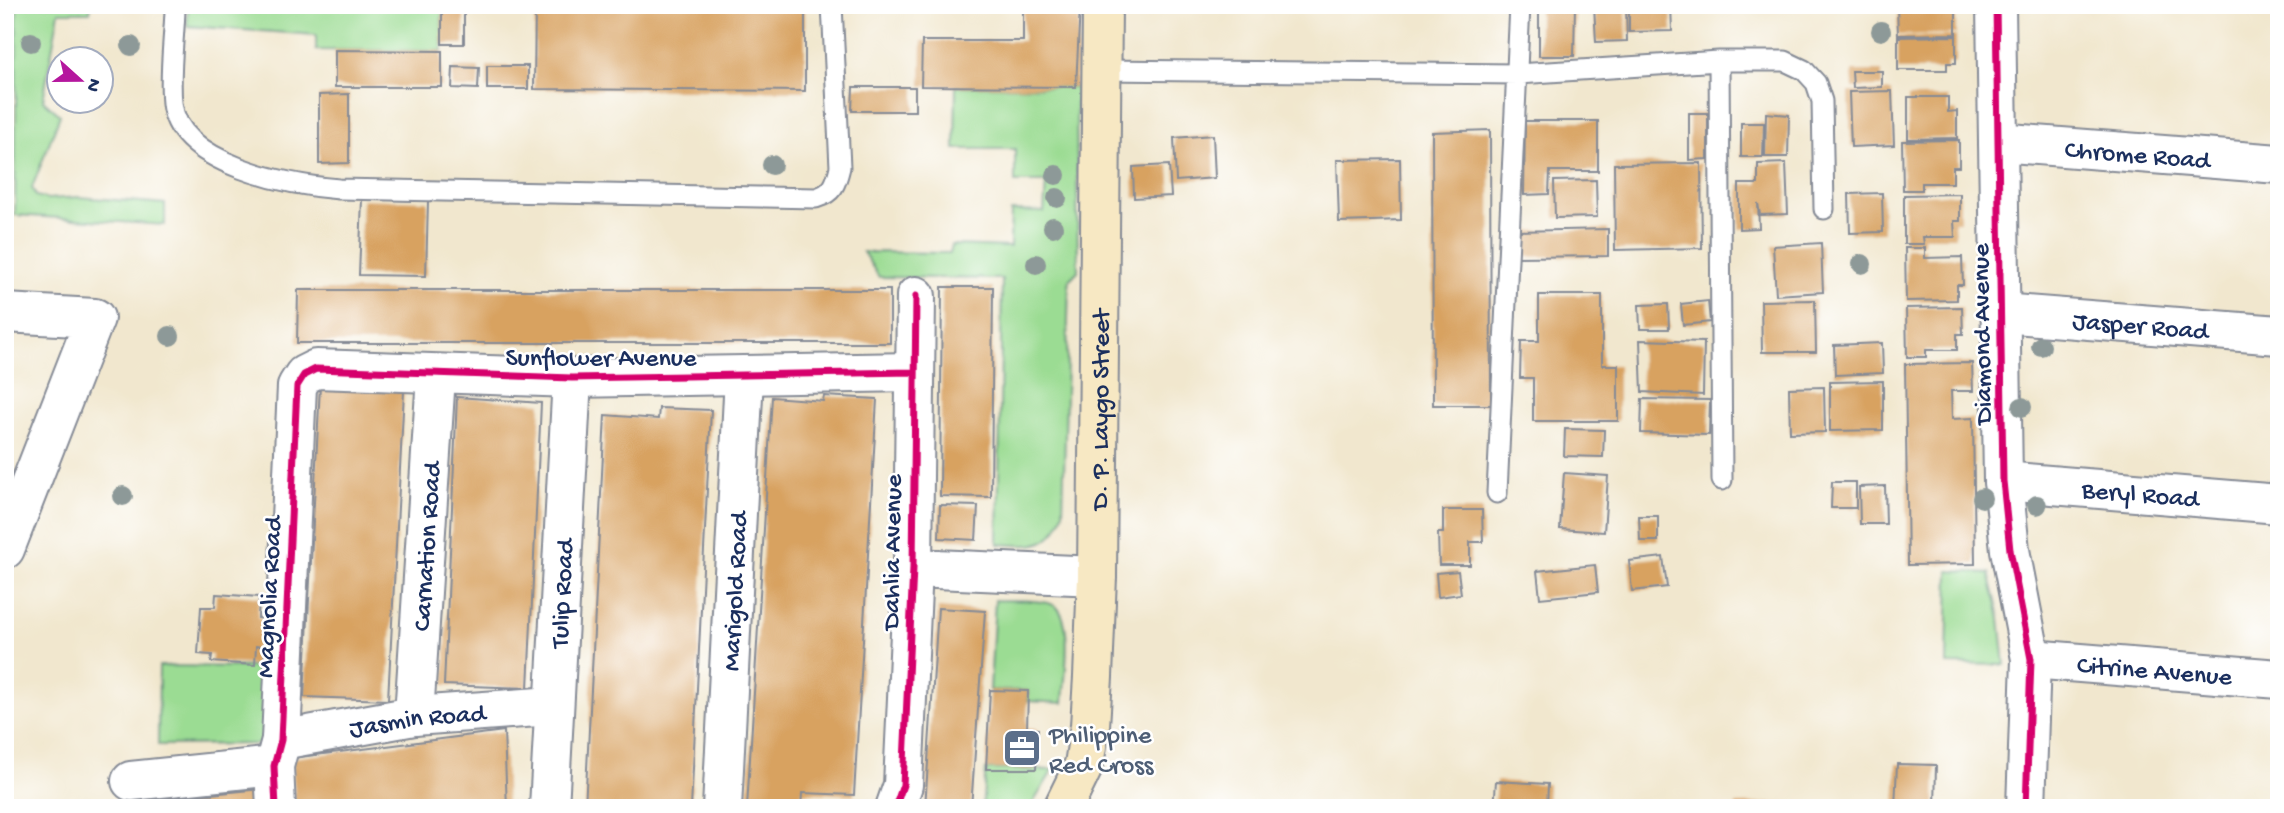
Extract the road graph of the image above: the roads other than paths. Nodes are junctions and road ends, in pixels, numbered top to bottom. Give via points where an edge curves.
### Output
1 (832, 5) edge
2 (1102, 5) edge
3 (1520, 5) edge
4 (1996, 5) edge
5 (176, 10) dead end
6 (1719, 61) junction
7 (1100, 70) junction
8 (1518, 74) junction
9 (1998, 142) junction
10 (2279, 164) edge
11 (1824, 209) dead end
12 (916, 296) dead end
13 (5, 313) edge
14 (2001, 313) junction
15 (2279, 335) edge
16 (913, 372) junction
17 (436, 376) junction
18 (744, 376) junction
19 (572, 378) junction
20 (297, 386) joint
21 (1722, 480) dead end
22 (2003, 481) junction
23 (1497, 493) dead end
24 (2279, 504) edge
25 (5, 549) edge
26 (913, 568) junction
27 (1097, 576) junction
28 (2031, 659) junction
29 (2279, 680) edge
30 (554, 706) junction
31 (414, 716) junction
32 (278, 753) junction
33 (131, 781) dead end
34 (276, 808) edge
35 (549, 808) edge
36 (722, 808) edge
37 (895, 808) edge
38 (1063, 808) edge
39 (2026, 808) edge

1 - 5 lane via 840,167 836,184 827,195 816,198 339,188 250,172 198,144 177,123 172,103
2 - 7 main road, D. P. Laygo Street
3 - 8 lane
4 - 9 street, Diamond Avenue
6 - 8 lane
6 - 11 lane via 1785,61 1804,70 1816,83 1822,101
6 - 21 lane
7 - 8 lane
7 - 27 main road, D. P. Laygo Street
8 - 23 lane
9 - 10 street, Chrome Road
9 - 14 street, Diamond Avenue
12 - 16 street, Dahlia Avenue
13 - 25 street via 94,318
14 - 15 street, Jasper Road
14 - 22 street, Diamond Avenue
16 - 18 street, Sunflower Avenue
16 - 26 street, Dahlia Avenue
17 - 19 street, Sunflower Avenue
17 - 20 street, Sunflower Avenue via 316,369 304,375
17 - 31 street, Carnation Road
18 - 19 street, Sunflower Avenue
18 - 36 street, Marigold Road
19 - 30 street, Tulip Road
20 - 32 street, Magnolia Road
22 - 24 street, Beryl Road
22 - 28 street, Diamond Avenue via 2010,550
26 - 27 street
26 - 37 street, Dahlia Avenue via 903,785
27 - 38 main road, D. P. Laygo Street via 1090,726 1084,765
28 - 29 street, Citrine Avenue
28 - 39 street, Diamond Avenue
30 - 31 street, Jasmin Road
30 - 35 street, Tulip Road
31 - 32 street, Jasmin Road
32 - 33 street, Jasmin Road
32 - 34 street, Magnolia Road

